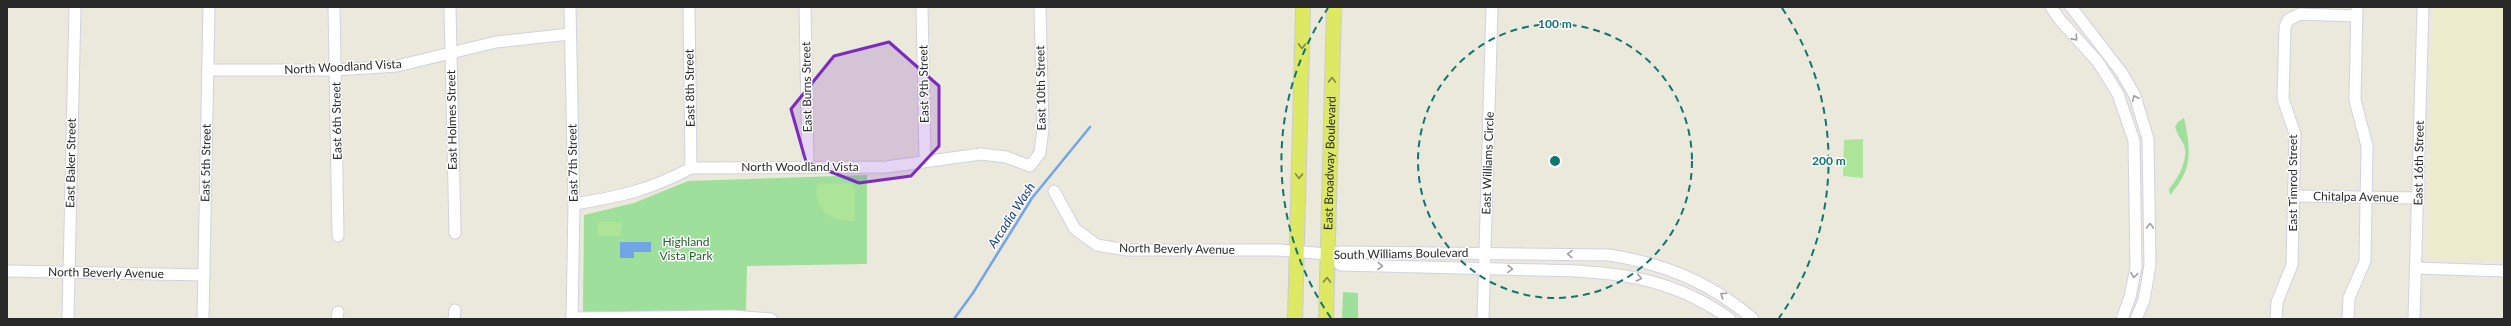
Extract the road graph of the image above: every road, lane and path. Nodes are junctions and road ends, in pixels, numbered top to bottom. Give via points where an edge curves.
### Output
1 (75, 7) edge
2 (209, 7) edge
3 (334, 7) edge
4 (450, 7) edge
5 (570, 7) edge
6 (689, 7) edge
7 (806, 7) edge
8 (922, 7) edge
9 (1040, 7) edge
10 (1303, 7) edge
11 (1334, 7) edge
12 (1492, 7) edge
13 (2051, 7) edge
14 (2071, 7) edge
15 (2423, 7) edge
16 (2357, 11) edge
17 (570, 34) junction
18 (451, 54) junction
19 (208, 70) junction
20 (336, 70) junction
21 (925, 161) junction
22 (808, 166) junction
23 (1030, 166) joint
24 (691, 168) junction
25 (1054, 191) dead end
26 (2294, 196) junction
27 (2366, 198) junction
28 (2418, 198) junction
29 (574, 204) junction
30 (455, 233) dead end
31 (338, 236) dead end
32 (1296, 251) junction
33 (1485, 253) junction
34 (1327, 254) junction
35 (2416, 268) junction
36 (1485, 269) junction
37 (7, 271) edge
38 (2504, 271) edge
39 (69, 272) junction
40 (204, 275) junction
41 (691, 318) edge
42 (68, 319) edge
43 (203, 319) edge
44 (572, 319) edge
45 (770, 319) edge
46 (1295, 319) edge
47 (1326, 319) edge
48 (1483, 319) edge
49 (1730, 319) edge
50 (1753, 319) edge
51 (2122, 319) edge
52 (2136, 319) edge
53 (2276, 319) edge
54 (2348, 319) edge
55 (2414, 319) edge

1 - 39 street, East Baker Street
2 - 19 street, East 5th Street
3 - 20 street, East 6th Street
4 - 18 street, East Holmes Street
5 - 17 street, East 7th Street
6 - 24 street, East 8th Street
7 - 22 street, East Burns Street
8 - 21 street, East 9th Street
9 - 23 street, East 10th Street via 1043,128 1040,153
10 -> 32 main road
34 -> 11 main road, East Broadway Boulevard
12 - 33 street, East Williams Circle
13 -> 51 street via 2098,62 2118,94 2134,141 2136,267 2130,297
52 -> 14 street via 2144,300 2150,265 2148,139 2135,96 2122,72
15 - 28 street, East 16th Street
16 - 26 street, East Timrod Street via 2300,14 2288,20 2285,27 2283,99 2295,134
16 - 27 street via 2355,100 2367,146
17 - 18 street, North Woodland Vista via 496,42
17 - 29 street, East 7th Street
18 - 20 street, North Woodland Vista via 397,66
18 - 30 street, East Holmes Street
19 - 20 street, North Woodland Vista
19 - 40 street, East 5th Street
20 - 31 street, East 6th Street
21 - 22 street, North Woodland Vista via 886,167
21 - 23 street, North Woodland Vista via 981,154 1006,157
22 - 24 street, North Woodland Vista
24 - 29 street, North Woodland Vista via 664,183 624,196
25 - 32 street, North Beverly Avenue via 1075,229 1097,245 1127,250
26 - 27 street, Chitalpa Avenue
26 - 53 street, East Timrod Street via 2292,265 2277,302
27 - 28 street, Chitalpa Avenue
27 - 54 street via 2364,261 2349,298
28 - 35 street, East 16th Street
29 - 44 street, East 7th Street
32 - 34 street, North Beverly Avenue
32 - 46 main road
33 - 34 street, South Williams Boulevard
33 - 36 street, East Williams Circle
50 -> 33 street, South Williams Boulevard via 1735,303 1698,281 1668,269 1624,257
34 -> 36 street, South Williams Boulevard via 1341,265
47 -> 34 main road, East Broadway Boulevard
35 - 38 street
35 - 55 street, East 16th Street
36 - 48 street, East Williams Circle
36 -> 49 street, South Williams Boulevard via 1599,272 1639,278 1696,298
37 - 39 street, North Beverly Avenue
39 - 40 street, North Beverly Avenue
39 - 42 street, East Baker Street
40 - 43 street, East 5th Street
41 - 44 street
41 - 45 street via 733,316

